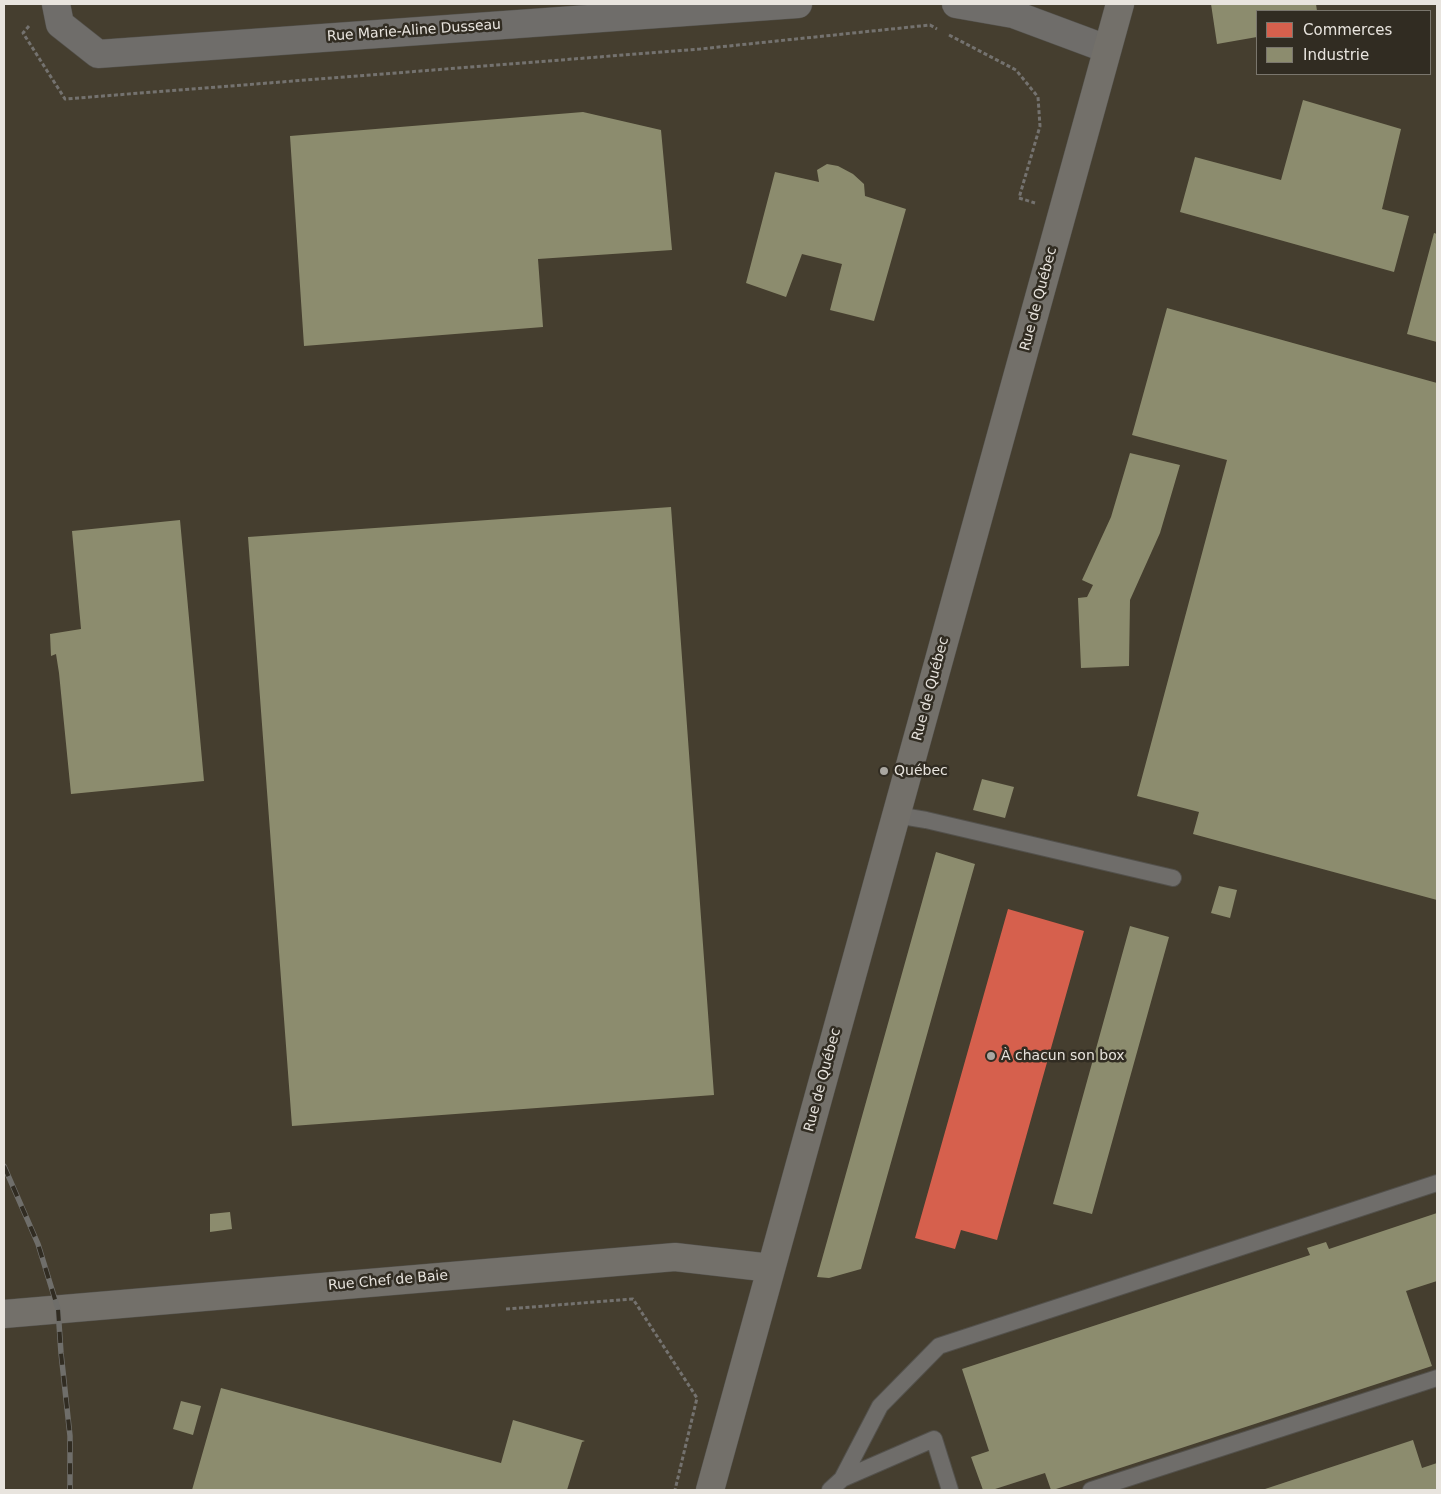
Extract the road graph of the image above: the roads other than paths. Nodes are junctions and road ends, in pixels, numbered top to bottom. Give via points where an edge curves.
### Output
1 (56, 4) edge
2 (798, 4) edge
3 (956, 4) edge
4 (1120, 4) edge
5 (1108, 49) junction
6 (896, 815) junction
7 (1173, 878) dead end
8 (1437, 1183) edge
9 (772, 1268) junction
10 (4, 1314) edge
11 (1437, 1378) edge
12 (836, 1485) edge
13 (710, 1490) edge
14 (950, 1490) edge
15 (1091, 1490) edge

1 - 2 street, Rue Marie-Aline Dusseau via 60,24 98,54
3 - 5 street via 1013,14
4 - 5 street, Rue de Québec
5 - 6 street, Rue de Québec
6 - 7 lane
6 - 9 street, Rue de Québec
8 - 12 lane via 939,1346 880,1406
9 - 10 street, Rue Chef de Baie via 676,1257
9 - 13 street, Rue de Québec
11 - 15 lane
12 - 14 lane via 934,1439

